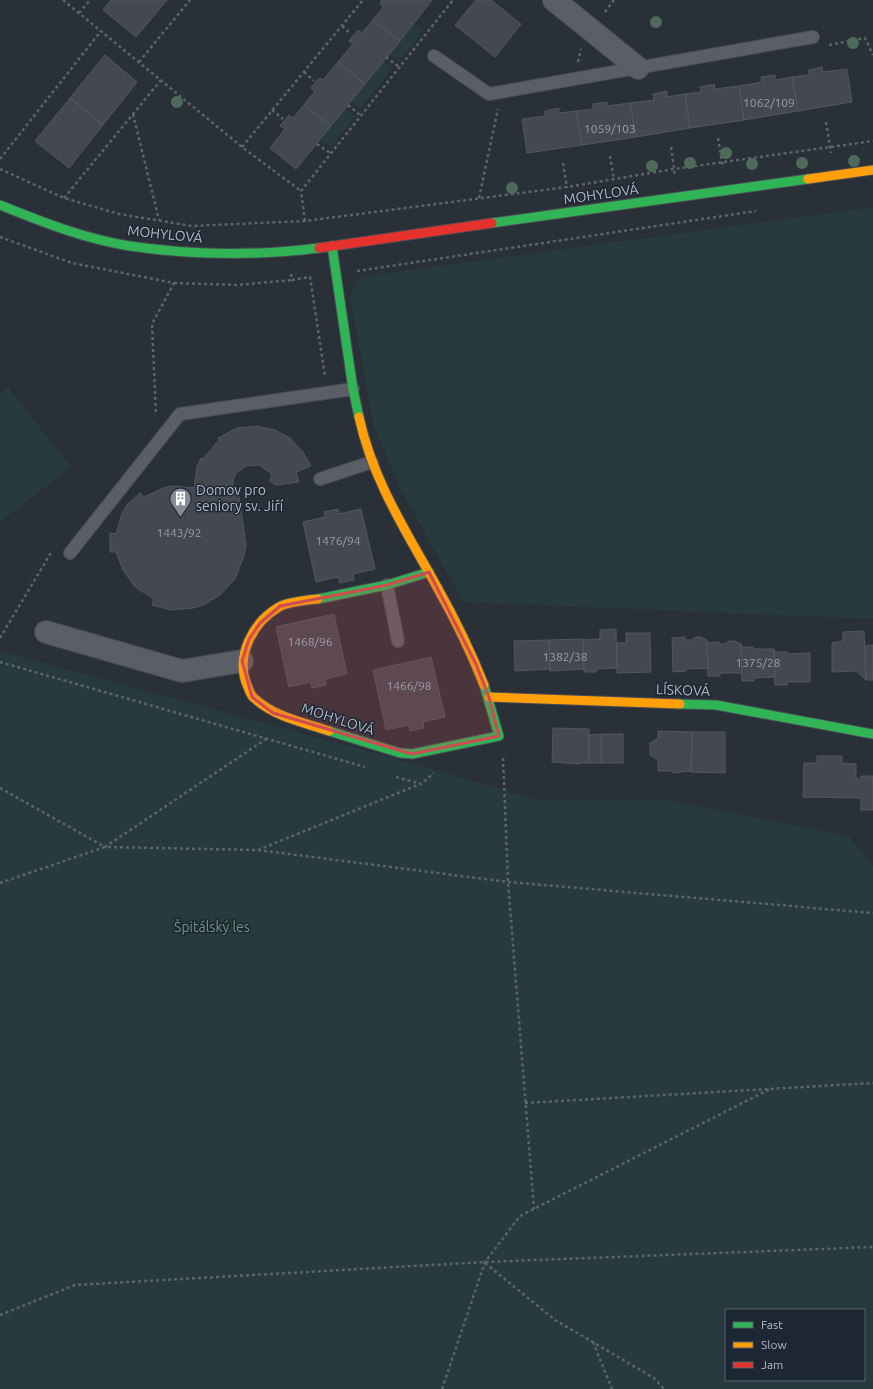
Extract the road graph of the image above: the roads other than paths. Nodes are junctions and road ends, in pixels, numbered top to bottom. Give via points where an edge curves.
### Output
1 (554, 0) edge
2 (813, 38) road end
3 (434, 56) dead end
4 (638, 68) junction
5 (873, 170) edge
6 (0, 205) edge
7 (332, 246) junction
8 (353, 389) junction
9 (372, 462) junction
10 (320, 479) dead end
11 (70, 553) dead end
12 (429, 572) junction
13 (387, 585) junction
14 (46, 632) dead end
15 (398, 642) dead end
16 (242, 661) junction
17 (489, 697) junction
18 (873, 734) edge

1 - 4 street
2 - 4 lane
3 - 4 lane via 489,94
5 - 7 street, MOHYLOVÁ
6 - 7 street, MOHYLOVÁ via 75,233 137,246 195,252 287,252
7 - 8 street
8 - 9 street via 364,440
8 - 11 lane via 180,414
9 - 10 lane
9 - 12 street via 386,497
12 - 13 street, MOHYLOVÁ
12 - 17 street via 476,664
13 - 15 lane
13 - 16 street, MOHYLOVÁ via 280,606 260,623 249,639
14 - 16 street via 182,670
16 - 17 street, MOHYLOVÁ via 244,678 252,697 273,713 400,753 412,754 499,736
17 - 18 street, LÍSKOVÁ via 716,705

